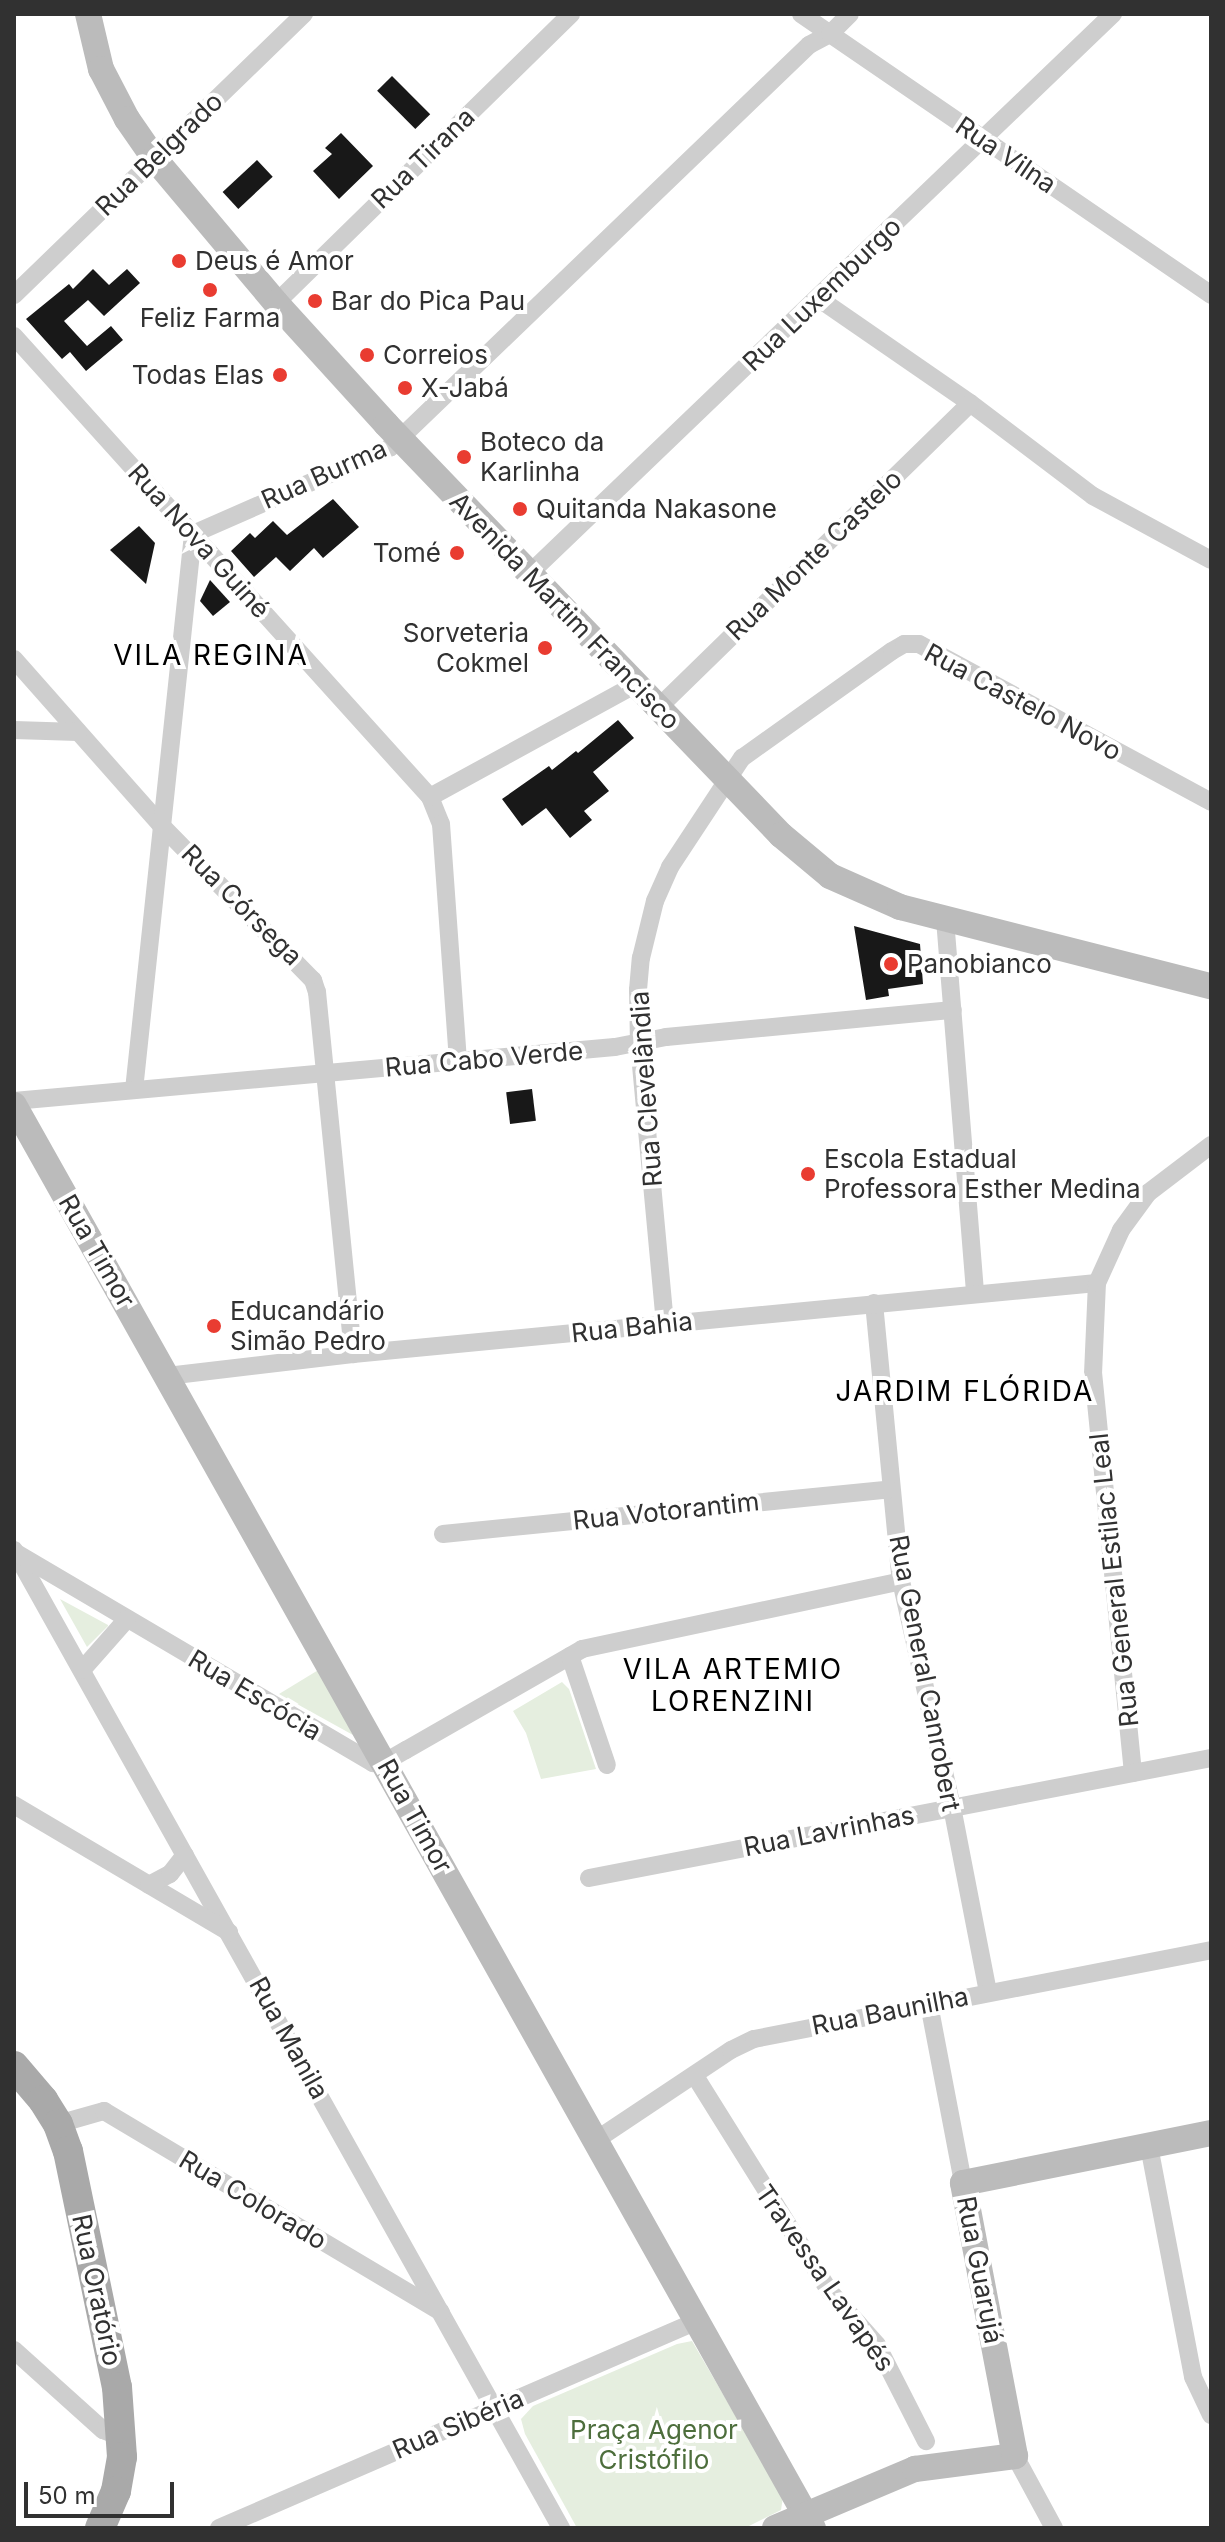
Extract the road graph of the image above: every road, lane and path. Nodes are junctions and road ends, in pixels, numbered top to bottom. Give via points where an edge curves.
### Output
1 (88, 14) edge
2 (304, 14) edge
3 (571, 14) edge
4 (801, 14) edge
5 (850, 14) edge
6 (1113, 14) edge
7 (830, 34) junction
8 (984, 139) junction
9 (154, 158) junction
10 (14, 295) edge
11 (1211, 295) edge
12 (818, 298) junction
13 (276, 303) junction
14 (14, 336) edge
15 (970, 403) junction
16 (400, 438) junction
17 (193, 534) junction
18 (1211, 560) edge
19 (530, 573) junction
20 (14, 659) edge
21 (636, 684) junction
22 (658, 708) junction
23 (14, 730) edge
24 (78, 732) junction
25 (727, 779) junction
26 (430, 797) junction
27 (1211, 802) edge
28 (160, 824) junction
29 (945, 919) junction
30 (1211, 986) edge
31 (953, 1010) junction
32 (639, 1045) junction
33 (458, 1061) junction
34 (325, 1073) junction
35 (134, 1090) junction
36 (14, 1103) edge
37 (1211, 1145) edge
38 (1097, 1283) junction
39 (975, 1294) junction
40 (874, 1303) junction
41 (665, 1324) junction
42 (353, 1354) junction
43 (167, 1376) junction
44 (890, 1489) junction
45 (443, 1534) dead end
46 (15, 1552) edge
47 (901, 1581) junction
48 (127, 1619) junction
49 (570, 1656) junction
50 (82, 1670) junction
51 (1211, 1758) edge
52 (385, 1762) junction
53 (607, 1765) dead end
54 (1133, 1773) junction
55 (14, 1805) edge
56 (952, 1807) junction
57 (185, 1855) junction
58 (589, 1878) dead end
59 (149, 1885) junction
60 (229, 1932) junction
61 (1211, 1950) edge
62 (988, 1993) junction
63 (929, 2004) junction
64 (14, 2066) edge
65 (695, 2076) junction
66 (58, 2124) junction
67 (1211, 2133) edge
68 (596, 2140) junction
69 (1149, 2146) junction
70 (963, 2183) junction
71 (443, 2314) junction
72 (697, 2321) junction
73 (14, 2350) edge
74 (496, 2408) junction
75 (1211, 2415) edge
76 (123, 2438) junction
77 (926, 2441) dead end
78 (1015, 2456) junction
79 (809, 2522) edge
80 (100, 2528) edge
81 (219, 2528) edge
82 (561, 2528) edge
83 (775, 2528) edge
84 (1054, 2528) edge

1 - 9 street, Avenida Martim Francisco via 111,92
2 - 9 street, Rua Belgrado
3 - 13 street, Rua Tirana
4 - 7 street, Rua Vilna
5 - 7 street, Rua Burma
6 - 8 street, Rua Luxemburgo
7 - 8 street, Rua Vilna
7 - 16 street, Rua Burma via 809,45
8 - 11 street, Rua Vilna
8 - 12 street, Rua Luxemburgo
9 - 10 street, Rua Belgrado
9 - 13 street, Avenida Martim Francisco
12 - 15 street
12 - 19 street, Rua Luxemburgo
13 - 16 street, Avenida Martim Francisco
14 - 17 street, Rua Nova Guiné
15 - 18 street via 1093,496
15 - 22 street, Rua Monte Castelo
16 - 17 street, Rua Burma via 385,452
16 - 19 street, Avenida Martim Francisco
17 - 26 street, Rua Nova Guiné
17 - 28 street
19 - 21 street, Avenida Martim Francisco
20 - 24 street, Rua Córsega
21 - 22 street, Avenida Martim Francisco
21 - 26 street
22 - 25 street, Avenida Martim Francisco
23 - 24 street
24 - 28 street, Rua Córsega
25 - 27 street, Rua Castelo Novo via 742,758 892,651 919,644
25 - 29 street, Avenida Martim Francisco via 830,876 886,902
25 - 32 street, Rua Clevelândia via 683,845 655,901 639,974
26 - 33 street, Rua Nova Guiné via 441,824
28 - 34 street, Rua Córsega via 307,971 317,992
28 - 35 street
29 - 30 street, Avenida Martim Francisco
29 - 31 street
31 - 32 street, Rua Cabo Verde via 666,1037
31 - 39 street
32 - 33 street, Rua Cabo Verde
32 - 41 street, Rua Clevelândia
33 - 34 street, Rua Cabo Verde
34 - 35 street, Rua Cabo Verde
34 - 42 street, Rua Córsega
35 - 36 street, Rua Cabo Verde
36 - 43 street, Rua Timor
37 - 38 street, Rua General Estilac Leal via 1148,1193 1121,1230
38 - 39 street, Rua Bahia
38 - 54 street, Rua General Estilac Leal via 1093,1374
39 - 40 street, Rua Bahia
40 - 41 street, Rua Bahia
40 - 44 street, Rua General Canrobert
41 - 42 street, Rua Bahia
42 - 43 street, Rua Bahia
43 - 52 street, Rua Timor
44 - 45 street, Rua Votorantim
44 - 47 street, Rua General Canrobert
46 - 48 street, Rua Escócia
46 - 50 street, Rua Manila
47 - 49 street via 592,1646
47 - 56 street, Rua General Canrobert
48 - 50 street
48 - 52 street, Rua Escócia via 361,1758
49 - 52 street
49 - 53 street
50 - 57 street, Rua Manila
51 - 54 street, Rua Lavrinhas
52 - 68 street, Rua Timor
54 - 56 street, Rua Lavrinhas
55 - 59 street
56 - 58 street, Rua Lavrinhas
56 - 62 street, Rua General Canrobert
57 - 59 street via 170,1874
57 - 60 street, Rua Manila
59 - 60 street
60 - 71 street, Rua Manila
61 - 62 street, Rua Baunilha
62 - 63 street, Rua Baunilha
63 - 65 street, Rua Baunilha via 754,2039
63 - 70 street, Rua Guarujá
64 - 66 main road, Rua Oratório
65 - 68 street, Rua Baunilha
65 - 77 street, Travessa Lavapés via 830,2292 877,2345
66 - 71 street, Rua Colorado via 104,2111
66 - 76 main road, Rua Oratório via 100,2304
67 - 69 street
68 - 72 street, Rua Timor
69 - 70 street
69 - 75 street via 1193,2377
70 - 78 street, Rua Guarujá
71 - 74 street, Rua Manila
72 - 74 street, Rua Sibéria
72 - 79 street, Rua Timor
73 - 76 street via 103,2430
74 - 81 street, Rua Sibéria
74 - 82 street, Rua Manila
76 - 80 main road, Rua Oratório via 116,2491
78 - 79 street via 915,2469
78 - 84 street, Rua Guarujá
79 - 83 street

